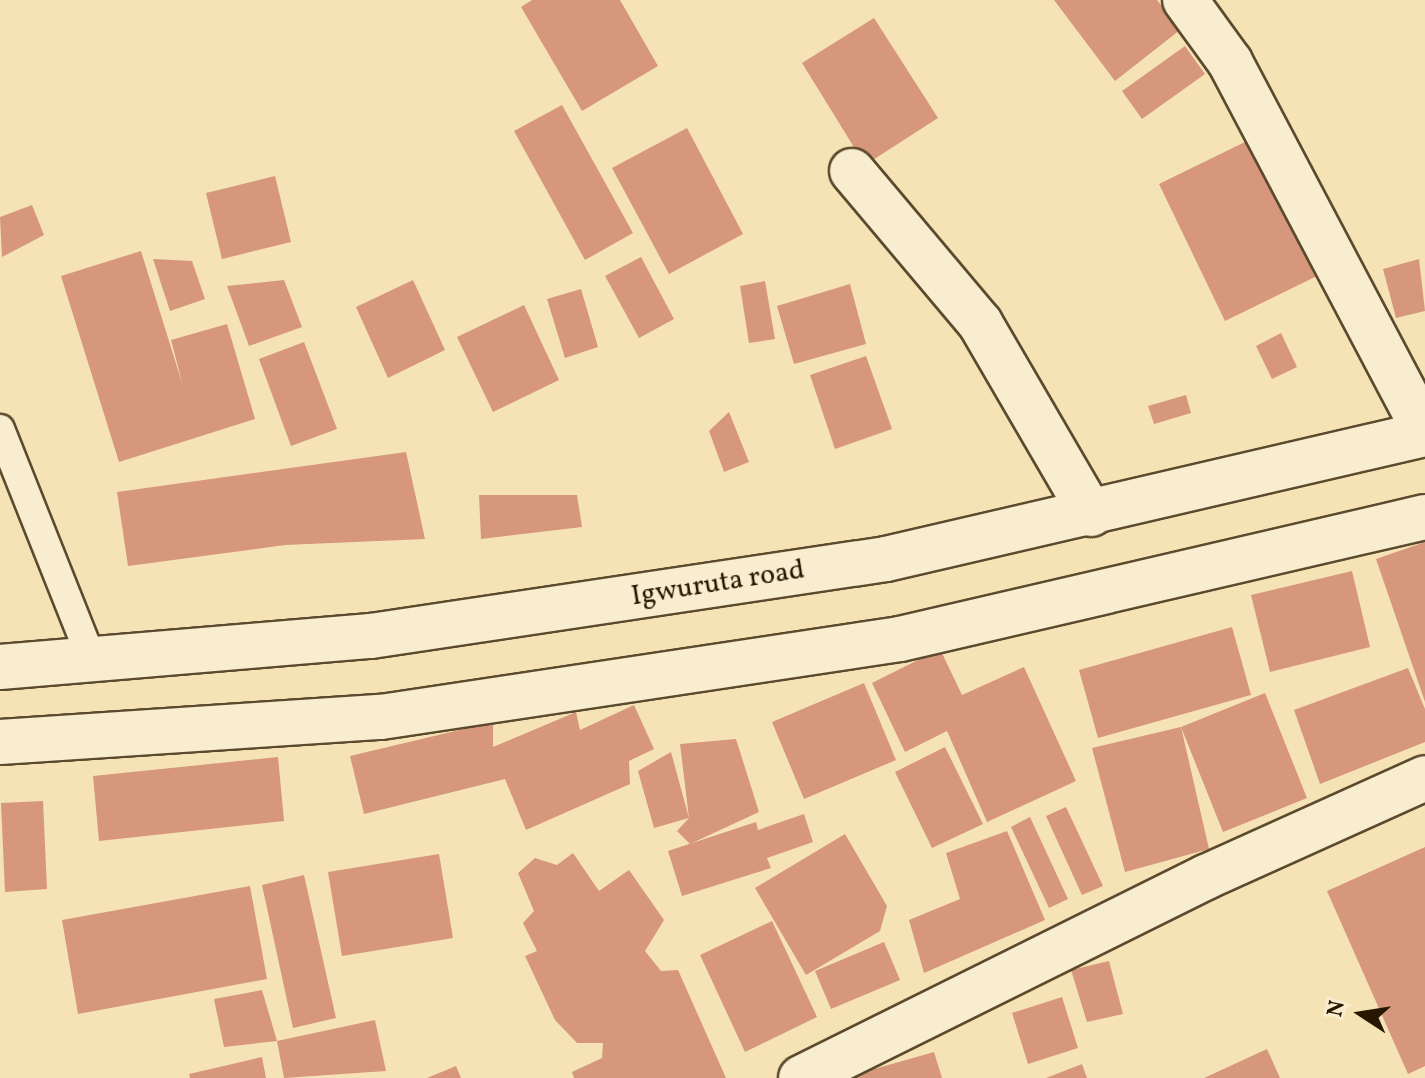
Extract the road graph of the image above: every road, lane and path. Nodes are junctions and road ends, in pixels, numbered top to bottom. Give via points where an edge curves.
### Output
1 (1185, 0) edge
2 (852, 171) dead end
3 (0, 429) edge
4 (1425, 433) edge
5 (1091, 514) junction
6 (1425, 517) edge
7 (93, 663) junction
8 (0, 667) edge
9 (0, 742) edge
10 (1425, 778) edge
11 (801, 1078) edge

1 - 4 main road via 1230,62
2 - 5 main road via 980,323
3 - 7 lane
4 - 5 main road, Igwuruta road
5 - 7 main road, Igwuruta road via 886,559 371,636
6 - 9 main road via 900,639 381,717
7 - 8 main road, Igwuruta road
10 - 11 main road via 1206,877

